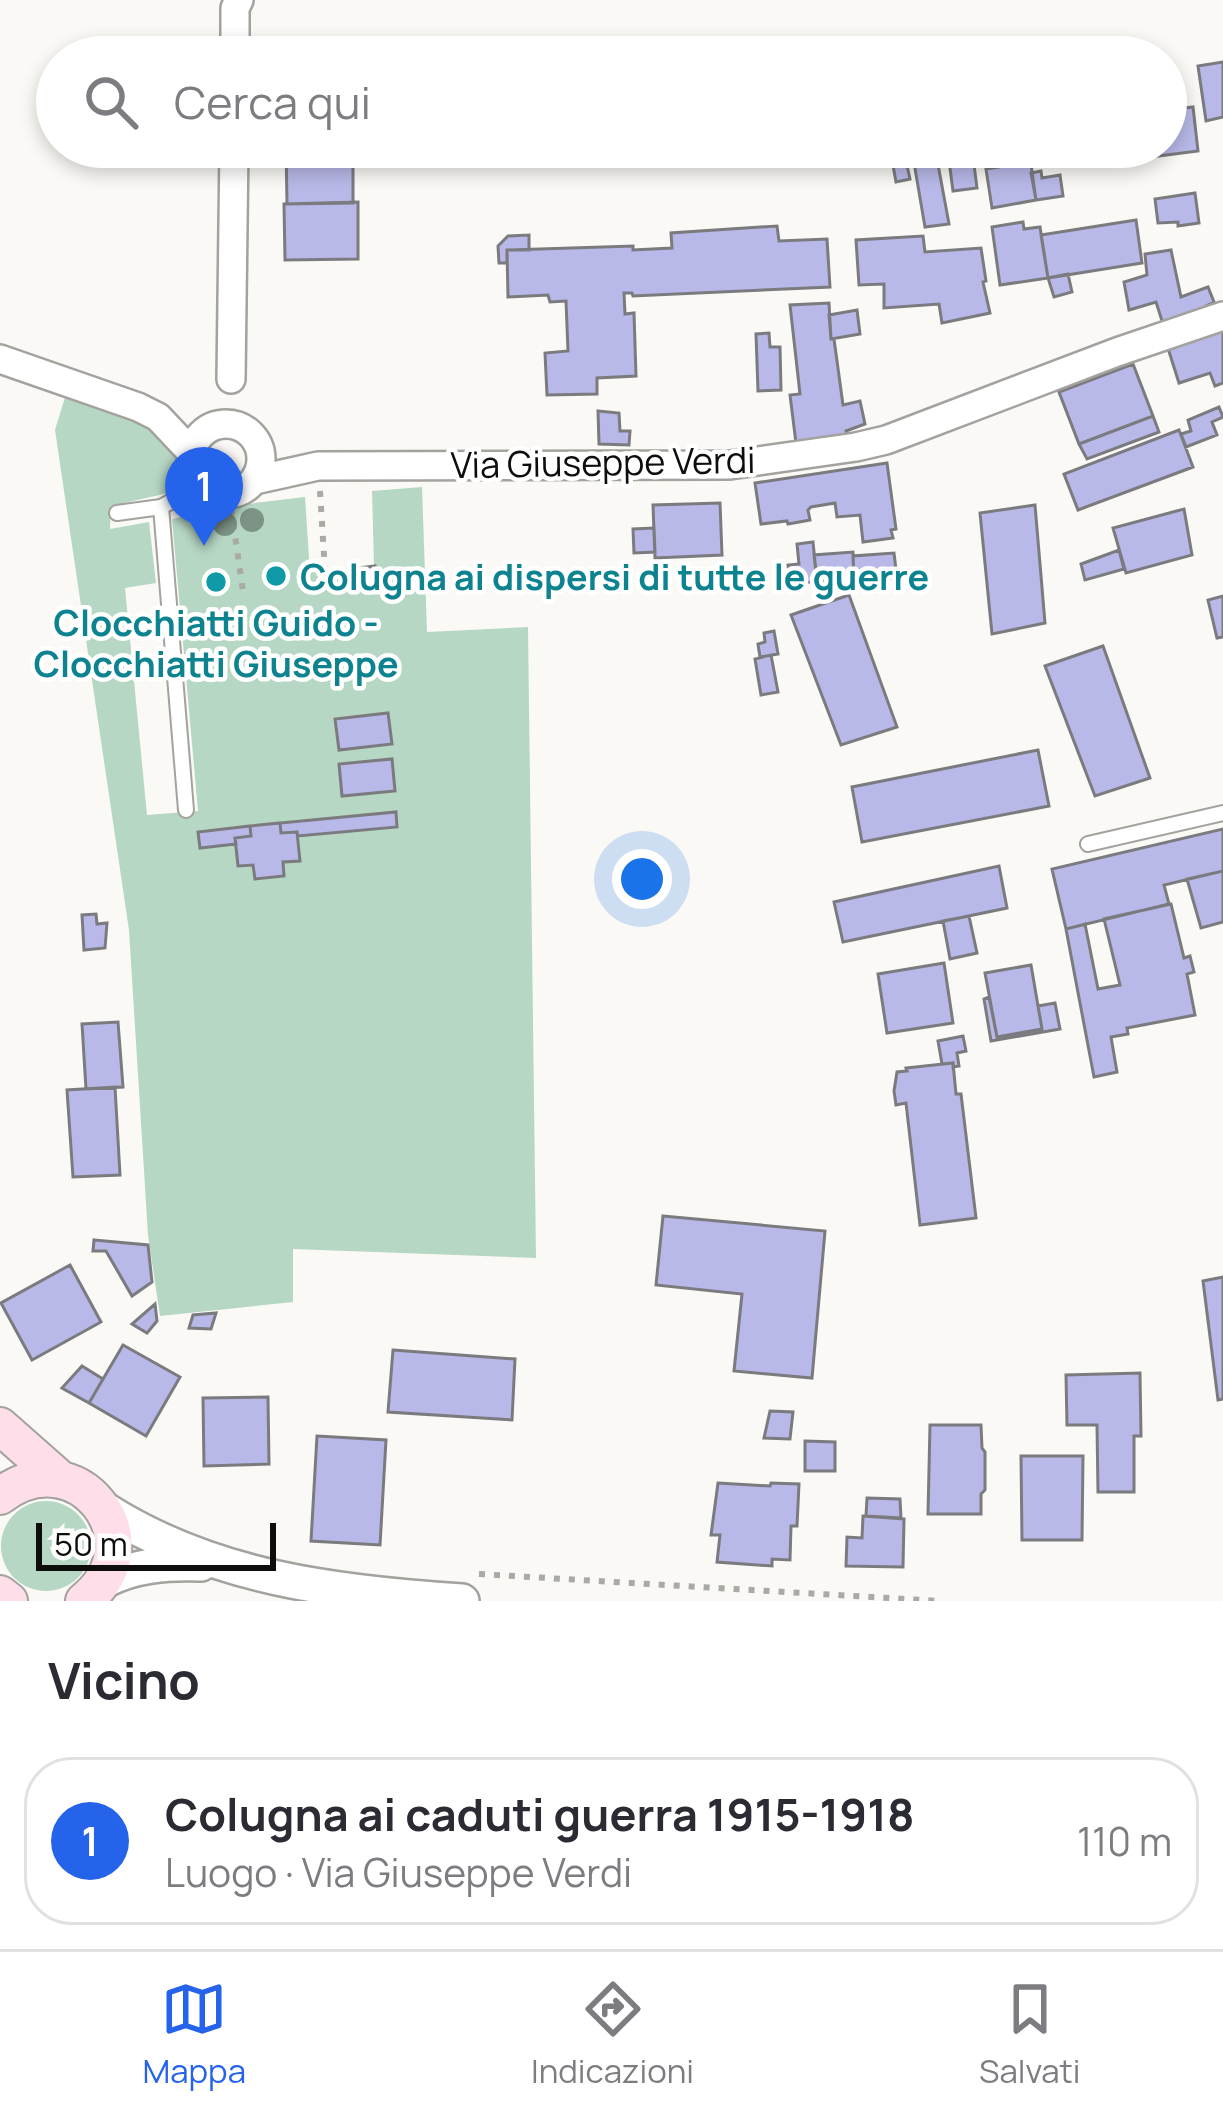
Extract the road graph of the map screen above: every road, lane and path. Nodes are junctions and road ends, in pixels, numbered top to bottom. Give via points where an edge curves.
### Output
1 (239, 0) edge
2 (235, 36) edge
3 (234, 168) edge
4 (1223, 316) edge
5 (0, 359) edge
6 (231, 379) junction
7 (213, 425) junction
8 (254, 439) junction
9 (191, 452) junction
10 (319, 474) junction
11 (255, 480) junction
12 (215, 489) junction
13 (161, 507) junction
14 (117, 513) dead end
15 (325, 571) dead end
16 (244, 591) dead end
17 (186, 810) dead end
18 (1223, 813) edge
19 (1088, 844) dead end
20 (0, 1426) edge
21 (60, 1479) junction
22 (0, 1496) edge
23 (104, 1509) junction
24 (218, 1564) junction
25 (469, 1588) edge
26 (0, 1594) edge
27 (90, 1596) edge
28 (9, 1601) edge
29 (939, 1601) edge

1 - 2 street
3 - 6 street
4 - 10 street, Via Giuseppe Verdi via 856,447 730,465
5 - 9 street via 158,417
6 - 7 street
6 - 8 street
7 - 8 street
7 - 9 street
8 - 10 street, Via Giuseppe Verdi
8 - 11 street via 262,460
9 - 12 street via 195,476
10 - 11 street, Via Giuseppe Verdi
10 - 15 path
11 - 12 street via 238,492
12 - 13 lane
12 - 16 path
13 - 14 lane
13 - 17 lane
18 - 19 lane
20 - 21 main road
21 - 22 main road via 27,1480
21 - 23 main road
23 - 24 street
23 - 27 main road via 114,1552
24 - 25 street via 348,1590
24 - 27 street via 141,1567
25 - 29 path
26 - 28 main road

